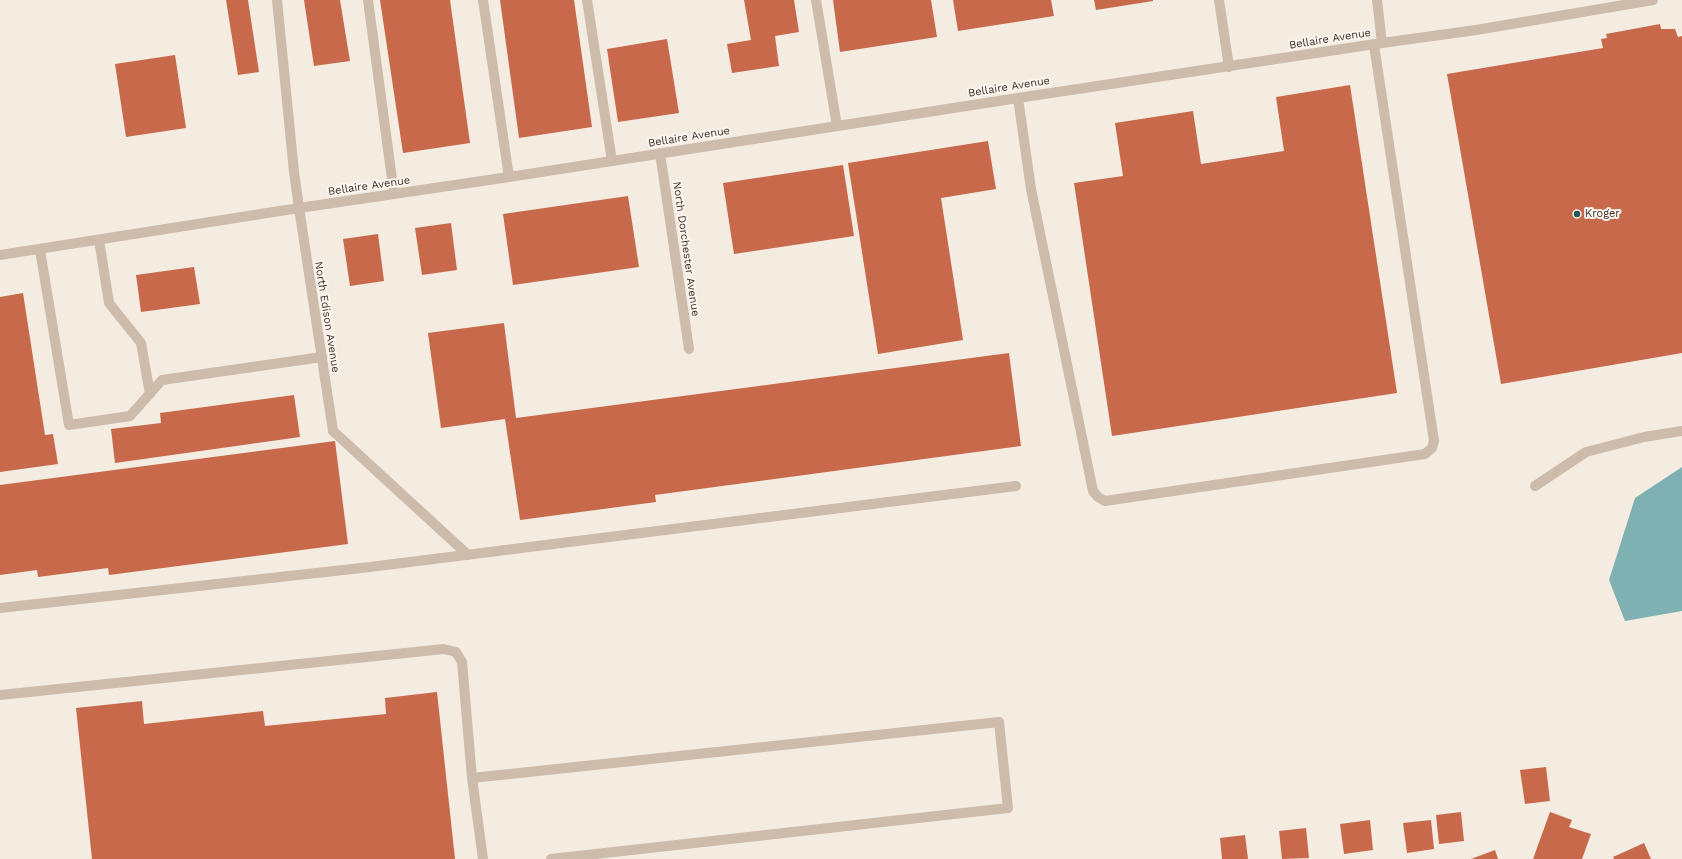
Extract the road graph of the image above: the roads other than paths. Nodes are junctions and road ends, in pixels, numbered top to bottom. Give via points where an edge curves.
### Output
1 (277, 0) edge
2 (368, 0) edge
3 (483, 0) edge
4 (587, 0) edge
5 (816, 0) edge
6 (1219, 0) edge
7 (1377, 0) edge
8 (1653, 0) edge
9 (1378, 44) junction
10 (1229, 67) junction
11 (1018, 98) junction
12 (837, 126) junction
13 (660, 153) junction
14 (612, 162) junction
15 (509, 177) junction
16 (394, 194) junction
17 (299, 208) junction
18 (99, 240) junction
19 (40, 250) junction
20 (0, 255) edge
21 (688, 349) dead end
22 (322, 357) junction
23 (150, 394) junction
24 (1682, 431) edge
25 (1016, 486) dead end
26 (1535, 486) dead end
27 (468, 555) junction
28 (0, 608) edge
29 (0, 694) edge
30 (472, 778) junction
31 (483, 859) edge
32 (551, 859) edge

1 - 17 street, North Edison Avenue
2 - 16 street
3 - 15 street
4 - 14 street
5 - 12 street
6 - 10 street
7 - 9 street
8 - 9 street, Bellaire Avenue
9 - 10 street, Bellaire Avenue
9 - 11 street via 1434,440 1432,448 1425,454 1105,501 1098,497 1093,491 1031,189
10 - 11 street, Bellaire Avenue
11 - 12 street, Bellaire Avenue
12 - 13 street, Bellaire Avenue
13 - 14 street, Bellaire Avenue
13 - 21 street, North Dorchester Avenue
14 - 15 street, Bellaire Avenue
15 - 16 street, Bellaire Avenue
16 - 17 street, Bellaire Avenue
17 - 18 street, Bellaire Avenue
17 - 22 street, North Edison Avenue
18 - 19 street, Bellaire Avenue
18 - 23 street via 109,303 141,344
19 - 20 street, Bellaire Avenue
19 - 23 street via 69,425 130,416
22 - 23 street via 162,380
22 - 27 street, North Edison Avenue via 333,431
24 - 26 street via 1586,452
25 - 27 street
27 - 28 street
29 - 30 street via 444,649 456,652 462,662
30 - 31 street
30 - 32 street via 999,722 1008,808

